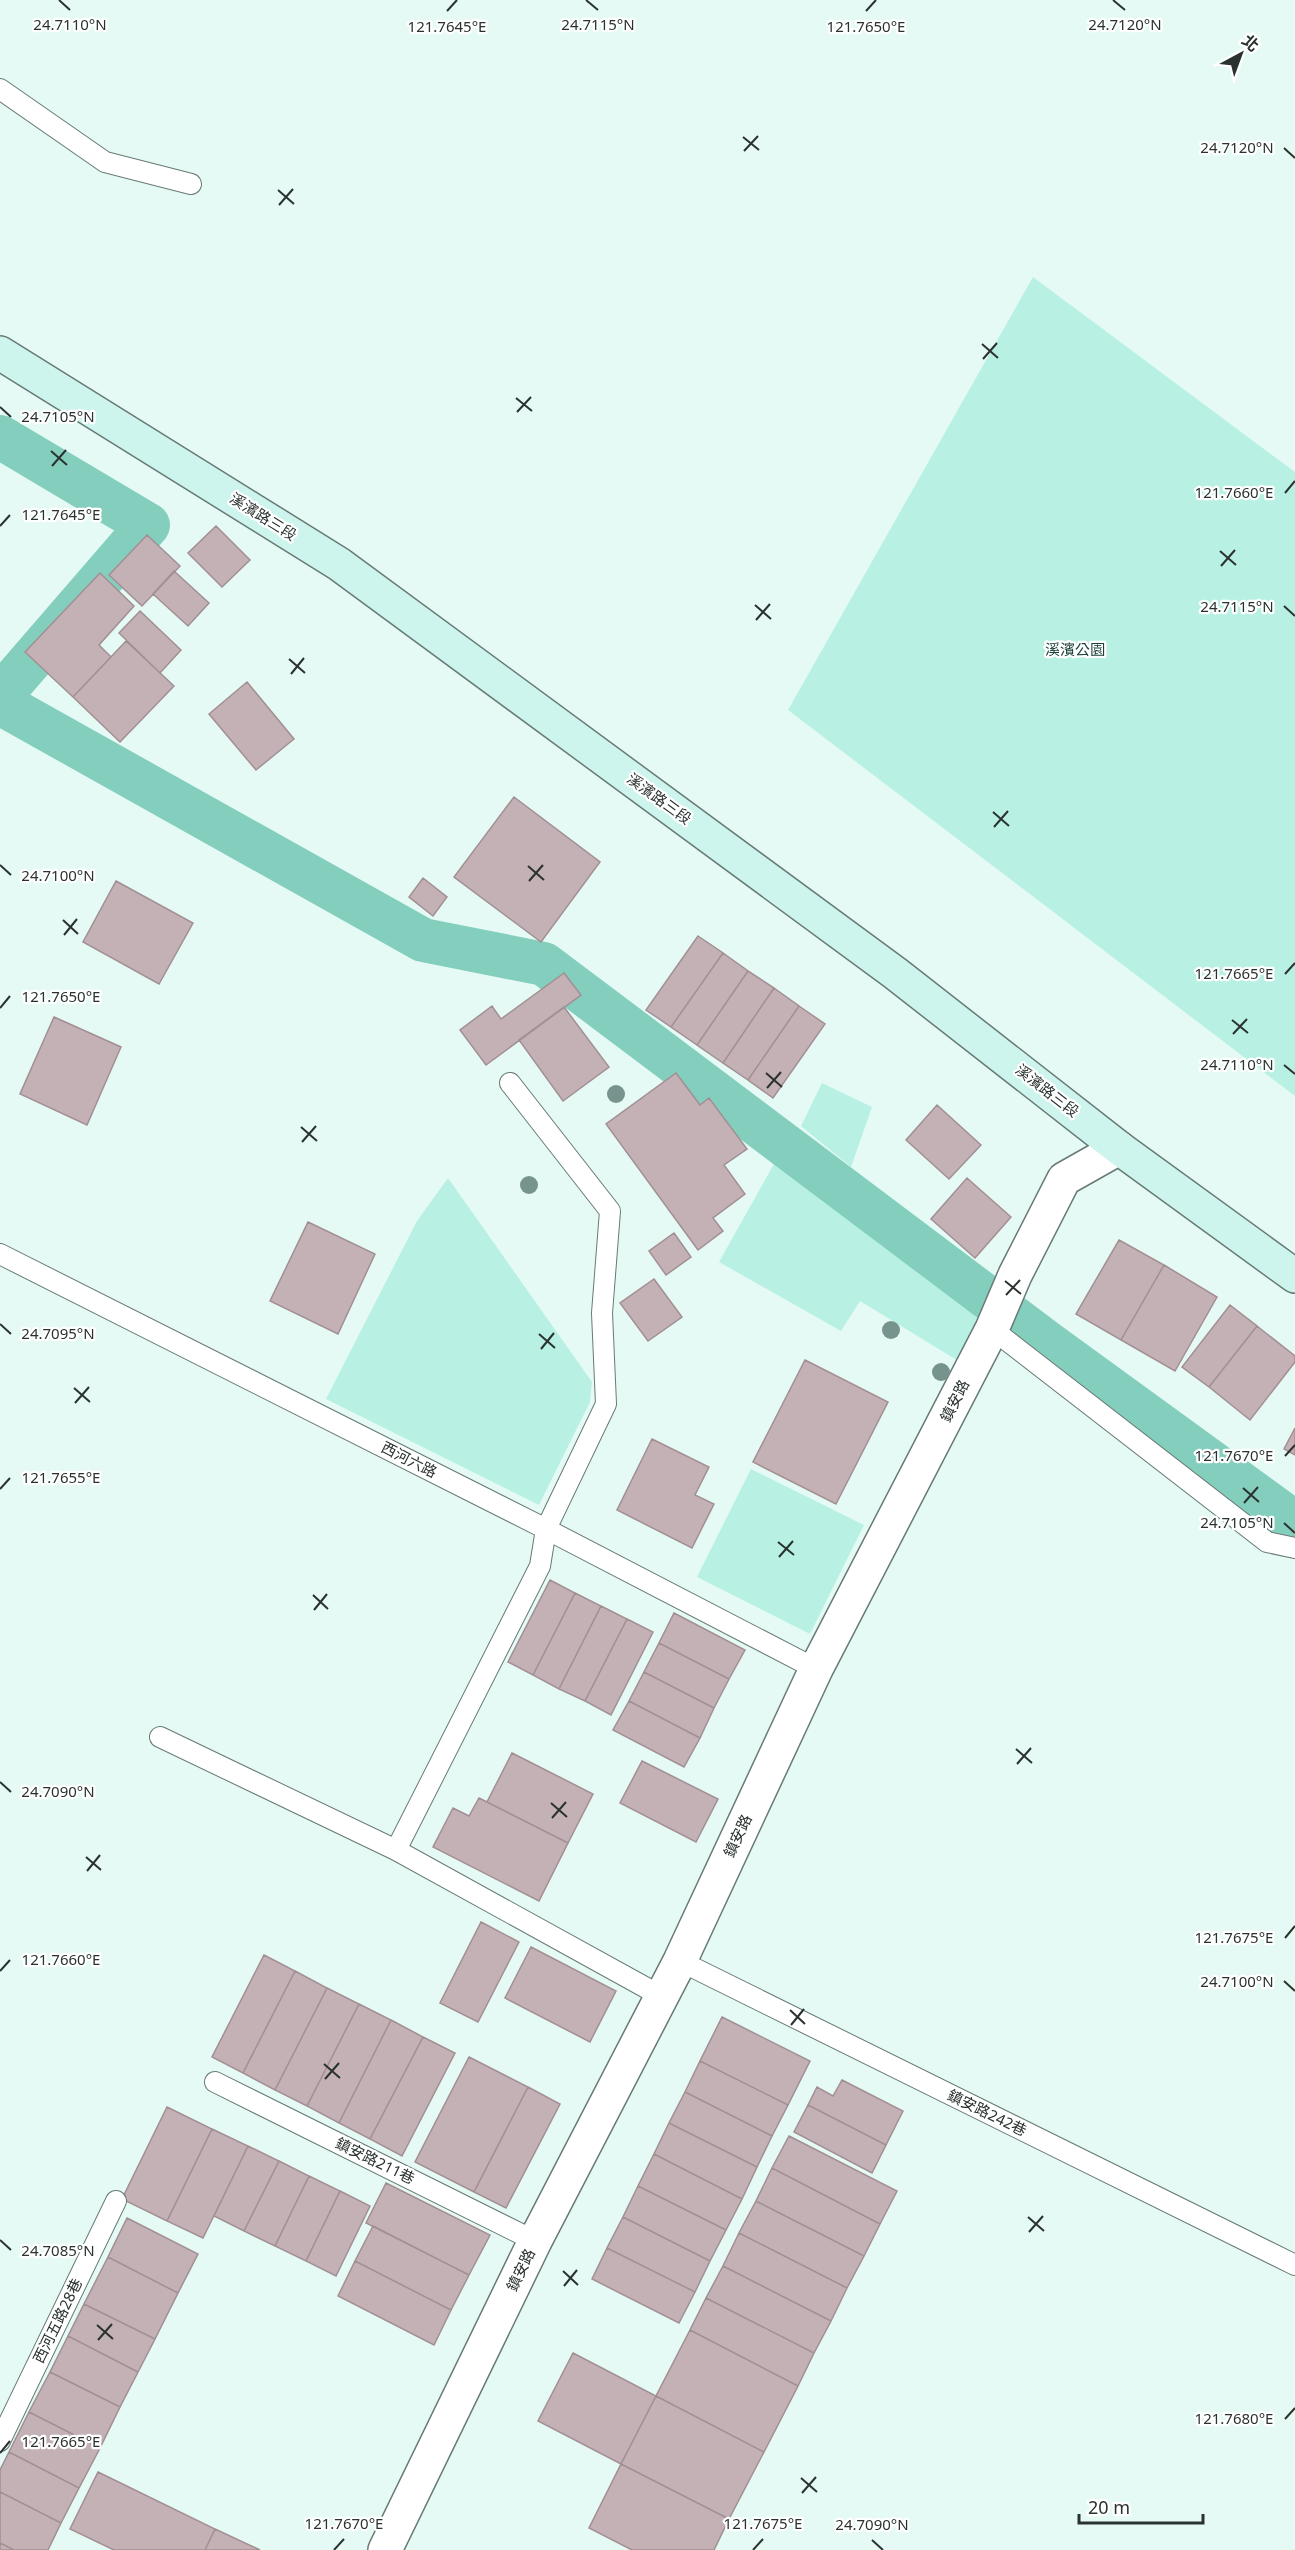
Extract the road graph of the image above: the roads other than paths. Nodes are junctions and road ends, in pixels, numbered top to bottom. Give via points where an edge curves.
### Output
1 (0, 90) edge
2 (191, 184) dead end
3 (0, 353) edge
4 (510, 1083) dead end
5 (1119, 1148) junction
6 (0, 1254) edge
7 (1295, 1276) edge
8 (992, 1329) junction
9 (546, 1529) junction
10 (1295, 1548) edge
11 (816, 1669) junction
12 (159, 1737) dead end
13 (396, 1850) junction
14 (680, 1962) junction
15 (661, 1996) junction
16 (215, 2082) dead end
17 (116, 2201) dead end
18 (535, 2241) junction
19 (1295, 2265) edge
20 (0, 2441) edge
21 (385, 2550) edge

1 - 2 lane via 105,162
3 - 5 street, 溪濱路三段 via 339,564 895,973
4 - 9 lane via 610,1211 602,1313 606,1404
5 - 7 street, 溪濱路三段
5 - 8 street, 鎮安路 via 1064,1179
6 - 9 lane, 西河六路
8 - 10 lane via 1267,1542
8 - 11 street, 鎮安路
9 - 11 lane, 西河六路
9 - 13 lane via 540,1566
11 - 14 street, 鎮安路
12 - 13 lane
13 - 15 lane
14 - 15 street, 鎮安路
14 - 19 lane, 鎮安路242巷
15 - 18 street, 鎮安路
16 - 18 lane, 鎮安路211巷
17 - 20 lane, 西河五路28巷
18 - 21 street, 鎮安路

